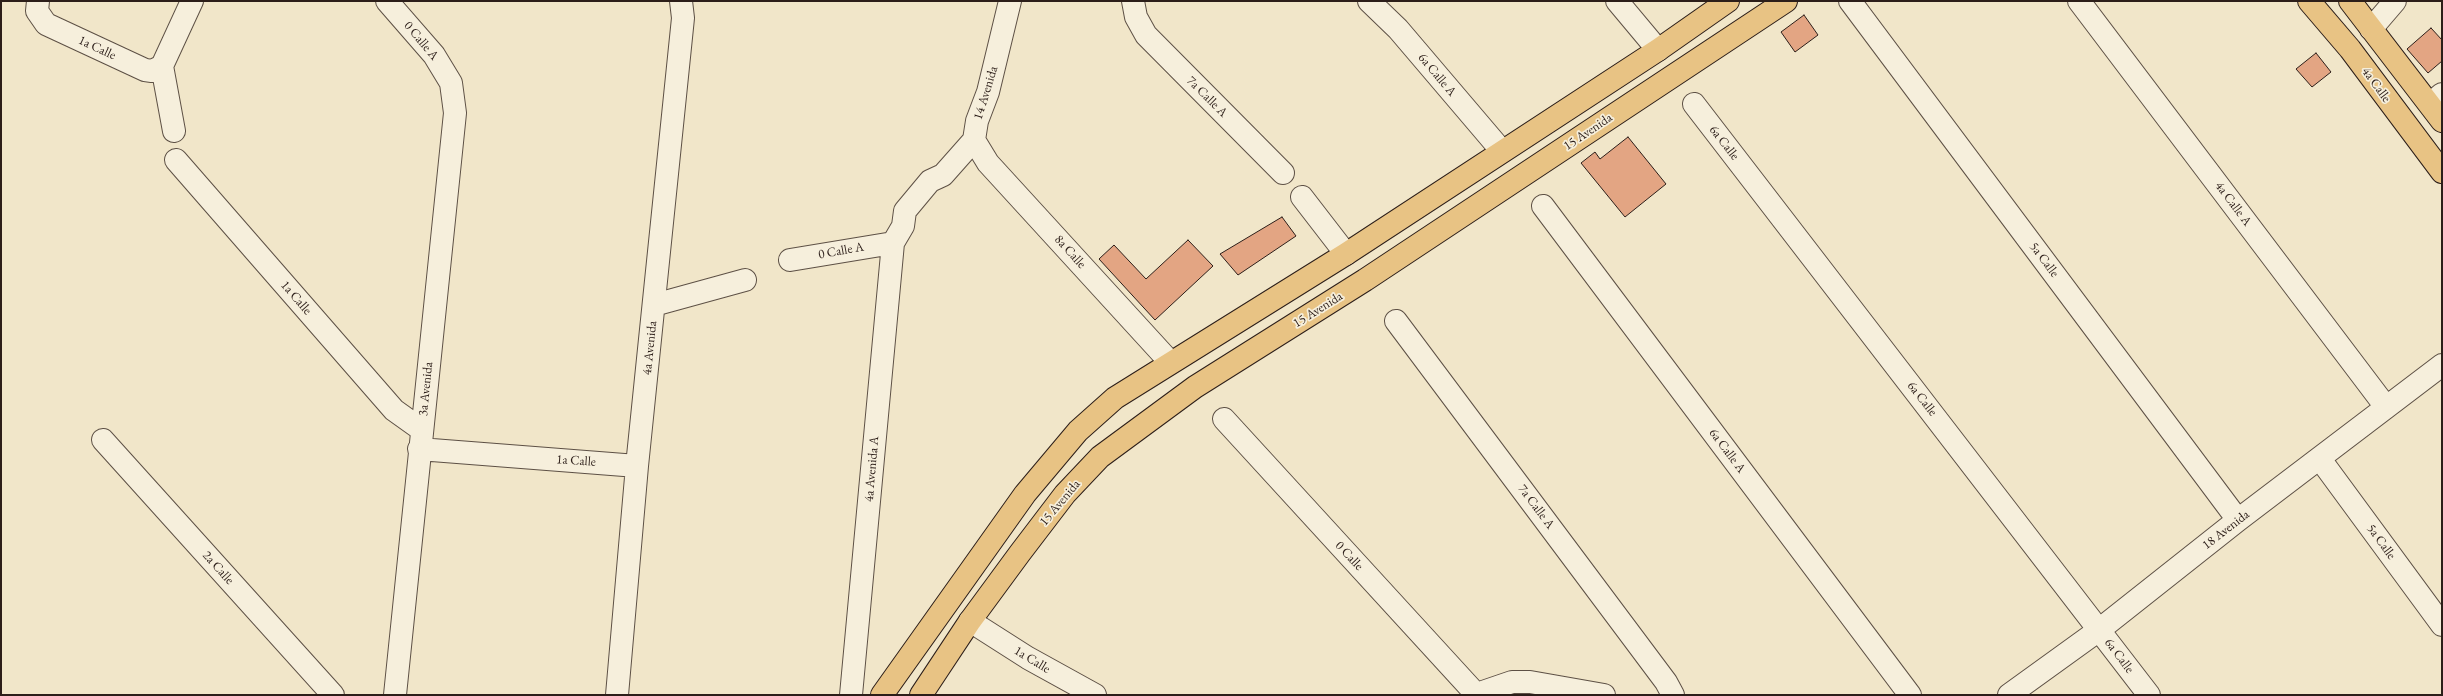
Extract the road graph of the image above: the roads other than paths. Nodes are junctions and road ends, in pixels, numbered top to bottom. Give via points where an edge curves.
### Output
1 (192, 1) edge
2 (387, 1) edge
3 (681, 1) edge
4 (1010, 1) edge
5 (1369, 1) edge
6 (1617, 1) edge
7 (1728, 1) edge
8 (1786, 1) edge
9 (1850, 1) edge
10 (2079, 1) edge
11 (2309, 1) edge
12 (2350, 1) edge
13 (2395, 1) edge
14 (38, 6) edge
15 (1135, 9) edge
16 (2371, 29) junction
17 (1658, 50) junction
18 (162, 66) junction
19 (451, 82) joint
20 (1694, 104) dead end
21 (2438, 107) edge
22 (174, 131) dead end
23 (974, 140) junction
24 (1502, 150) junction
25 (176, 160) dead end
26 (2442, 172) edge
27 (1283, 173) dead end
28 (1302, 197) dead end
29 (1543, 206) dead end
30 (898, 234) junction
31 (1346, 254) junction
32 (790, 260) dead end
33 (745, 280) dead end
34 (654, 305) junction
35 (1396, 321) dead end
36 (1170, 362) junction
37 (2442, 365) edge
38 (2386, 407) junction
39 (1224, 419) dead end
40 (420, 439) junction
41 (103, 440) dead end
42 (2320, 459) junction
43 (637, 466) junction
44 (2238, 520) junction
45 (970, 621) junction
46 (2442, 626) edge
47 (2099, 630) junction
48 (1474, 694) edge
49 (333, 695) edge
50 (395, 695) edge
51 (618, 695) edge
52 (851, 695) edge
53 (882, 695) edge
54 (921, 695) edge
55 (1095, 695) edge
56 (1604, 695) edge
57 (1673, 695) edge
58 (1910, 695) edge
59 (2009, 695) edge
60 (2149, 695) edge

1 - 18 street
2 - 19 street, 0 Calle A via 434,55
3 - 34 street, 4a Avenida via 683,18
4 - 23 street, 14 Avenida
5 - 24 street, 6a Calle A via 1398,29
6 - 17 street
7 - 17 main road
8 - 45 main road, 15 Avenida via 1365,280 1195,387 1131,433 1100,457 1065,494
9 - 44 street, 5a Calle
10 - 38 street, 4a Calle A
11 - 26 main road, 4a Calle via 2350,49
12 - 16 main road
13 - 16 street
14 - 18 street, 1a Calle via 46,24 145,70 152,71
15 - 27 street, 7a Calle A via 1152,41
16 - 21 main road
17 - 24 main road
18 - 22 street
19 - 40 street, 3a Avenida via 455,113
20 - 47 street, 6a Calle
23 - 30 street via 943,174 930,181 905,212
23 - 36 street, 8a Calle via 988,163
24 - 31 main road
25 - 40 street, 1a Calle
28 - 31 street
29 - 58 street, 6a Calle A
30 - 32 street, 0 Calle A
30 - 52 street, 4a Avenida A
31 - 36 main road
33 - 34 street
34 - 43 street, 4a Avenida
35 - 57 street, 7a Calle A via 1666,682
36 - 53 main road via 1115,398 1078,431 1025,494
37 - 38 street, 18 Avenida
38 - 42 street, 18 Avenida
39 - 48 street, 0 Calle
40 - 43 street, 1a Calle
40 - 50 street, 3a Avenida
41 - 49 street, 2a Calle
42 - 44 street, 18 Avenida
42 - 46 street, 5a Calle
43 - 51 street, 4a Avenida
44 - 47 street, 18 Avenida
45 - 54 main road, 15 Avenida
45 - 55 street, 1a Calle via 1028,658
47 - 59 street, 18 Avenida
47 - 60 street, 6a Calle
48 - 56 street via 1512,682 1530,682

